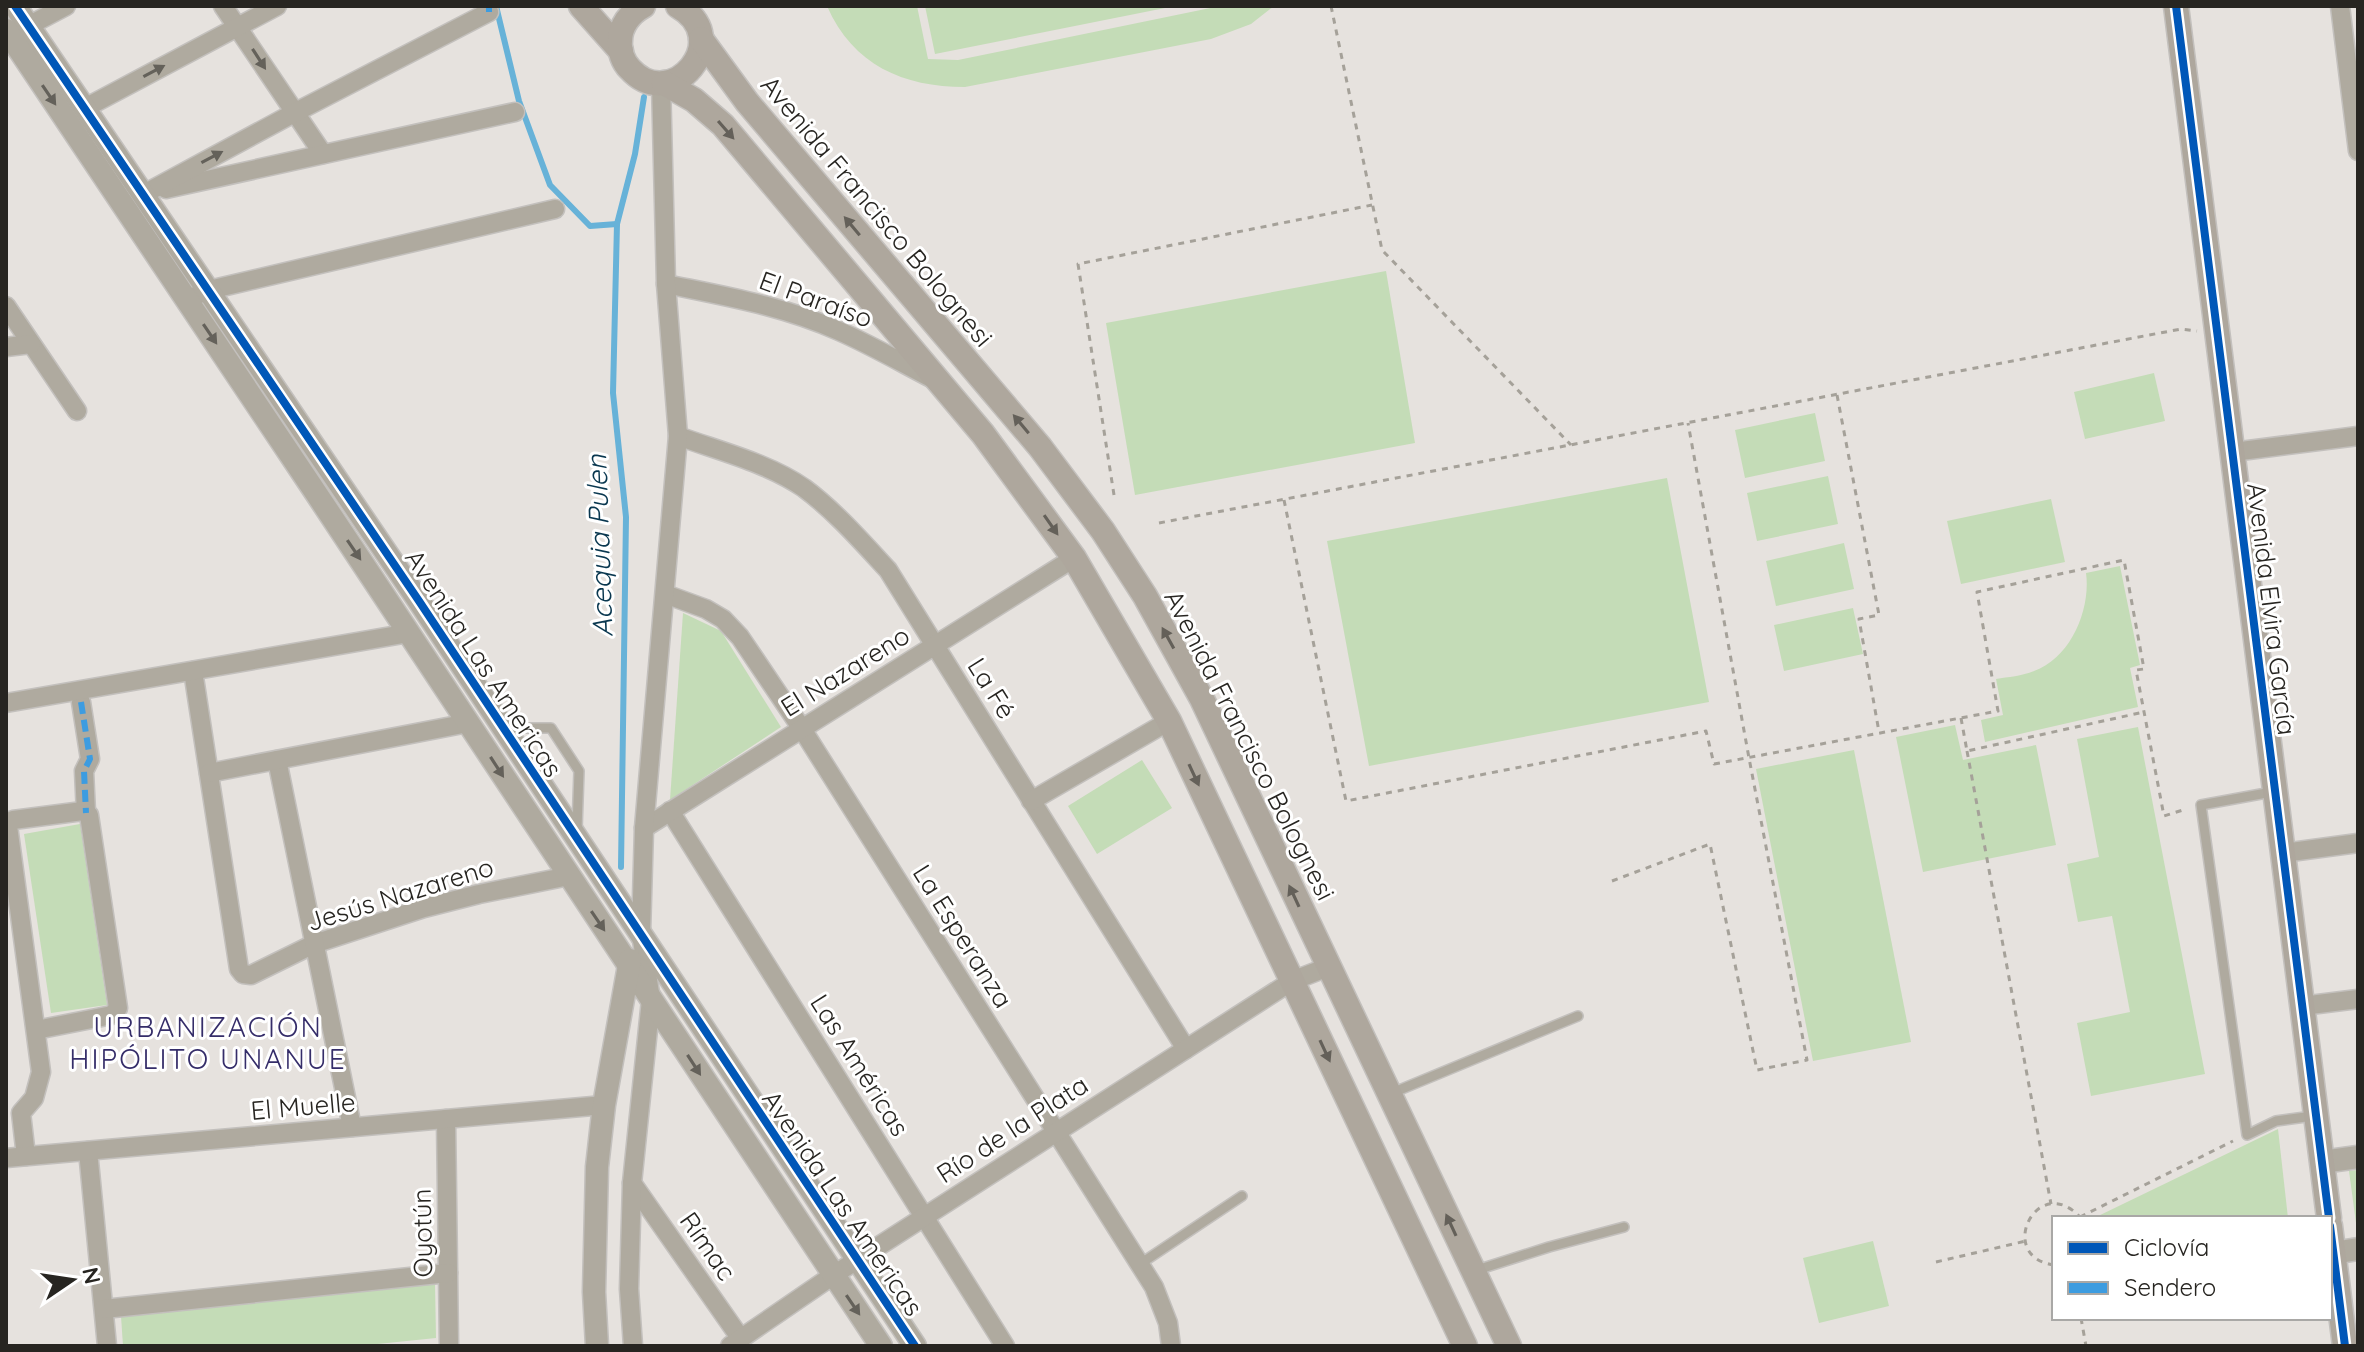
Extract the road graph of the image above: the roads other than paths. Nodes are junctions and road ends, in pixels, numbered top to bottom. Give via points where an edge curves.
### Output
1 (15, 6) edge
2 (66, 6) edge
3 (223, 6) edge
4 (277, 6) edge
5 (581, 6) edge
6 (643, 6) edge
7 (678, 6) edge
8 (2176, 6) edge
9 (2340, 6) edge
10 (489, 12) dead end
11 (237, 27) junction
12 (17, 28) edge
13 (701, 39) junction
14 (621, 51) junction
15 (662, 83) junction
16 (85, 108) junction
17 (515, 112) dead end
18 (294, 113) junction
19 (2358, 143) edge
20 (323, 154) junction
21 (144, 194) junction
22 (555, 209) dead end
23 (666, 284) junction
24 (209, 290) junction
25 (187, 299) junction
26 (6, 306) edge
27 (31, 344) junction
28 (6, 347) edge
29 (941, 383) junction
30 (77, 411) dead end
31 (678, 436) junction
32 (2358, 436) edge
33 (2233, 452) junction
34 (1074, 558) junction
35 (665, 594) junction
36 (409, 633) junction
37 (935, 645) junction
38 (193, 671) junction
39 (81, 702) dead end
40 (6, 703) edge
41 (1169, 721) junction
42 (468, 723) junction
43 (503, 728) junction
44 (802, 729) junction
45 (277, 760) junction
46 (209, 773) junction
47 (2275, 792) junction
48 (1031, 801) junction
49 (670, 811) junction
50 (86, 813) junction
51 (644, 828) junction
52 (577, 841) junction
53 (2358, 843) edge
54 (2283, 853) junction
55 (569, 876) junction
56 (641, 933) junction
57 (314, 944) junction
58 (628, 965) junction
59 (1328, 967) junction
60 (1292, 981) junction
61 (2358, 999) edge
62 (651, 1000) junction
63 (2302, 1006) junction
64 (1578, 1016) dead end
65 (36, 1030) junction
66 (1186, 1049) junction
67 (1389, 1094) junction
68 (604, 1105) junction
69 (2316, 1116) junction
70 (446, 1119) junction
71 (352, 1127) junction
72 (1057, 1132) junction
73 (88, 1151) junction
74 (26, 1156) junction
75 (2358, 1157) edge
76 (6, 1158) edge
77 (2322, 1162) junction
78 (632, 1183) junction
79 (1242, 1196) dead end
80 (2329, 1216) edge
81 (924, 1217) junction
82 (1624, 1227) dead end
83 (2332, 1244) edge
84 (2358, 1249) edge
85 (2333, 1253) junction
86 (858, 1259) junction
87 (1140, 1264) junction
88 (1473, 1271) junction
89 (448, 1273) junction
90 (832, 1276) junction
91 (104, 1309) junction
92 (735, 1342) edge
93 (107, 1346) edge
94 (449, 1346) edge
95 (597, 1346) edge
96 (633, 1346) edge
97 (881, 1346) edge
98 (915, 1346) edge
99 (1005, 1346) edge
100 (1171, 1346) edge
101 (1465, 1346) edge
102 (1509, 1346) edge
103 (2345, 1346) edge

1 - 12 street, Avenida Las Americas
2 - 12 street
3 - 11 street
4 - 11 street
5 - 14 main road
6 - 14 main road via 622,27
7 - 13 main road, Avenida Francisco Bolognesi via 691,15
8 - 33 main road, Avenida Elvira García
9 - 19 street
10 - 18 street
16 -> 11 street
11 -> 18 street
12 - 16 street, Avenida Las Americas
12 -> 25 street, Avenida Las Americas
13 - 15 main road via 696,63 677,80
59 -> 13 main road, Avenida Francisco Bolognesi via 1202,699 1103,531 1040,447 747,102
14 - 15 main road via 635,74
15 - 23 street
15 -> 29 main road via 694,100 723,125
16 - 21 street, Avenida Las Americas
17 - 20 street
18 - 20 street
21 -> 18 street
20 - 21 street
21 - 24 street, Avenida Las Americas
22 - 24 street
23 - 29 street, El Paraíso via 794,314 838,330
23 - 31 street
24 - 25 street
24 - 43 street, Avenida Las Americas
25 -> 36 street, Avenida Las Americas
26 - 27 street
27 - 28 street
27 - 30 street
29 -> 34 main road
31 - 35 street
31 - 37 street, La Fé via 803,487 888,570
32 - 33 street
33 - 47 main road, Avenida Elvira García
34 - 37 street, El Nazareno
34 - 41 main road
35 - 44 street, La Esperanza via 723,619
35 - 51 street
36 - 38 street
36 - 42 street, Avenida Las Americas
37 - 44 street, El Nazareno
37 - 48 street, La Fé
38 - 40 street
38 - 46 street
39 - 50 street via 90,759 84,771
41 - 48 street
41 -> 60 main road
42 - 45 street
42 -> 55 street, Avenida Las Americas
43 - 52 street, Avenida Las Americas
43 - 52 lane via 551,728 579,771
44 - 49 street, El Nazareno
44 - 72 street, La Esperanza
45 - 46 street
45 - 57 street
46 - 57 street, Jesús Nazareno via 239,969 251,975
47 - 54 main road, Avenida Elvira García
47 - 69 lane via 2201,805 2247,1135 2276,1121
48 - 66 street, La Fé
49 - 51 street, El Nazareno
49 - 81 street, Las Américas
50 - 65 street via 118,1008 112,1015
50 - 65 street via 13,820 8,826
51 - 56 street
52 - 56 street, Avenida Las Americas
53 - 54 street
54 - 63 main road, Avenida Elvira García
55 - 57 street, Jesús Nazareno via 424,908
55 -> 58 street, Avenida Las Americas
56 - 58 street
56 - 62 street
56 - 86 street, Avenida Las Americas
57 - 71 street
58 - 62 street, Avenida Las Americas
58 - 68 street
59 - 60 street, Río de la Plata
59 - 67 main road, Avenida Francisco Bolognesi
60 - 66 street, Río de la Plata
60 -> 101 main road
61 - 63 street
62 - 78 street
62 -> 90 street, Avenida Las Americas
63 - 69 main road, Avenida Elvira García
64 - 67 lane
65 - 74 street via 41,1072 34,1098 21,1113
66 - 72 street, Río de la Plata
88 -> 67 main road, Avenida Francisco Bolognesi
68 - 70 street, El Muelle
68 - 95 street via 597,1167
69 - 77 main road, Avenida Elvira García
70 - 71 street, El Muelle
70 - 89 street, Oyotún
71 - 73 street, El Muelle
72 - 81 street, Río de la Plata
72 - 87 street, La Esperanza
73 - 74 street, El Muelle
73 - 91 street
74 - 76 street, El Muelle
75 - 77 street
77 - 80 main road, Avenida Elvira García
78 - 92 street, Rímac
78 - 96 street
79 - 87 lane
81 - 86 street, Río de la Plata
81 - 99 street, Las Américas
82 - 88 lane
83 - 85 main road
84 - 85 street
85 - 103 main road
86 - 90 street, Río de la Plata
86 - 98 street, Avenida Las Americas
87 - 100 street, La Esperanza via 1159,1299
88 - 102 main road, Avenida Francisco Bolognesi
89 - 91 street
89 - 94 street, Oyotún
90 - 92 street, Río de la Plata
90 -> 97 street, Avenida Las Americas
91 - 93 street

